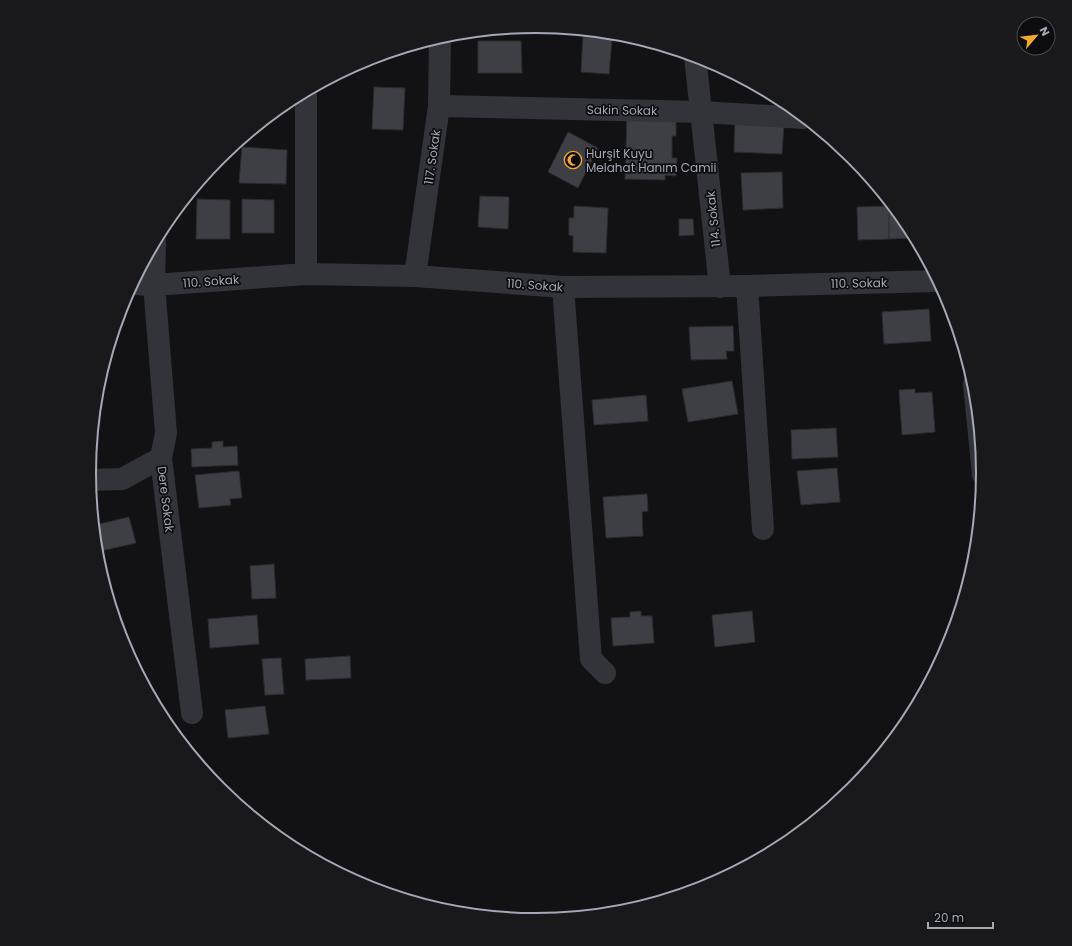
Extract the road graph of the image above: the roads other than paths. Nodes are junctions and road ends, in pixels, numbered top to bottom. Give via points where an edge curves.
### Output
1 (440, 44) edge
2 (696, 63) edge
3 (306, 98) edge
4 (439, 106) junction
5 (702, 112) junction
6 (795, 117) edge
7 (155, 253) edge
8 (306, 274) junction
9 (415, 276) junction
10 (932, 281) edge
11 (138, 285) edge
12 (154, 286) junction
13 (747, 286) junction
14 (563, 287) junction
15 (720, 287) junction
16 (161, 458) junction
17 (96, 480) edge
18 (763, 529) dead end
19 (605, 672) dead end
20 (192, 713) dead end

1 - 4 street, 117. Sokak
2 - 5 street, 114. Sokak
3 - 8 street
4 - 5 street, Sakin Sokak
4 - 9 street, 117. Sokak
5 - 6 street, Sakin Sokak
5 - 15 street, 114. Sokak
7 - 12 street, Dere Sokak
8 - 9 street, 110. Sokak
8 - 12 street, 110. Sokak
9 - 14 street, 110. Sokak
10 - 13 street, 110. Sokak
11 - 12 street, 110. Sokak
12 - 16 street, Dere Sokak via 166,433
13 - 15 street, 110. Sokak
13 - 18 street
14 - 15 street, 110. Sokak
14 - 19 street via 591,659
16 - 17 street via 122,479
16 - 20 street, Dere Sokak

